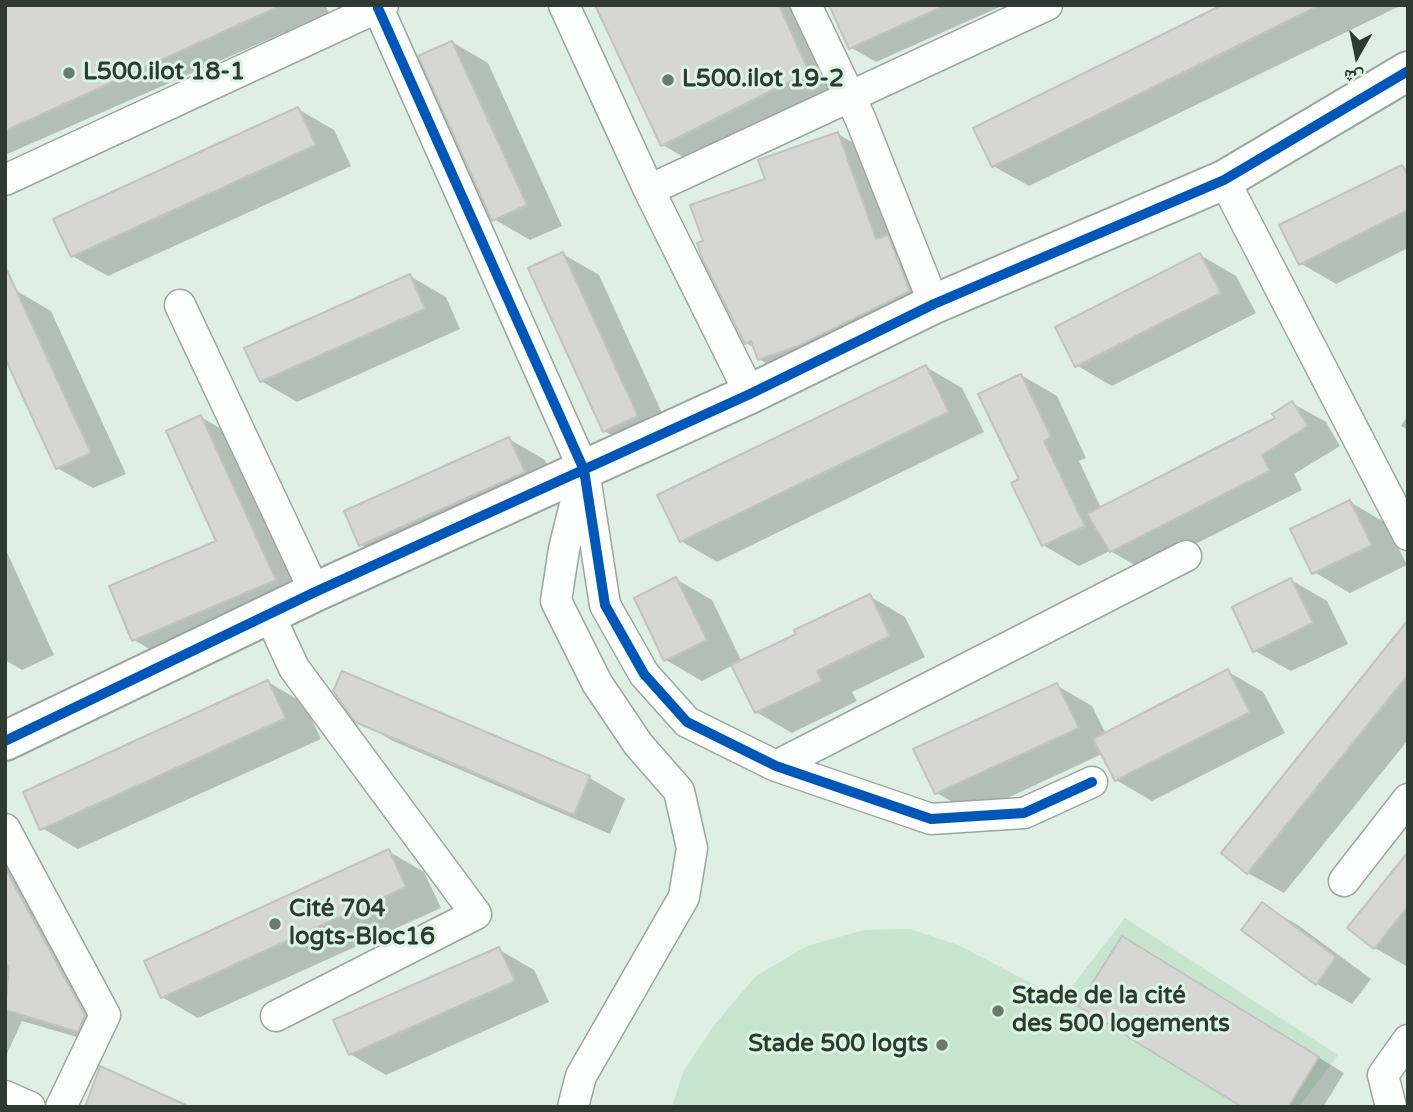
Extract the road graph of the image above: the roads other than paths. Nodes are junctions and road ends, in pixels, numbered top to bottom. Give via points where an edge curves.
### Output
1 (564, 5) edge
2 (806, 5) edge
3 (1047, 5) edge
4 (381, 6) edge
5 (339, 15) edge
6 (1408, 71) edge
7 (850, 96) junction
8 (5, 180) edge
9 (1224, 180) junction
10 (649, 190) junction
11 (934, 304) junction
12 (180, 305) dead end
13 (750, 394) junction
14 (583, 470) junction
15 (1408, 535) edge
16 (1186, 556) dead end
17 (315, 592) junction
18 (269, 614) junction
19 (5, 741) edge
20 (776, 766) junction
21 (1091, 782) dead end
22 (1408, 799) edge
23 (5, 828) edge
24 (1344, 881) dead end
25 (276, 1016) dead end
26 (1408, 1040) edge
27 (5, 1096) edge
28 (30, 1107) edge
29 (61, 1107) edge
30 (573, 1107) edge
31 (1391, 1107) edge

1 - 10 street
2 - 7 street
3 - 7 street
4 - 5 street
4 - 14 street
5 - 8 street
6 - 9 street
7 - 10 street
7 - 11 street
9 - 11 street
9 - 15 street
10 - 13 street
11 - 13 street
12 - 17 street
13 - 14 street
14 - 17 street
14 - 20 street via 605,606 644,674 687,722
14 - 30 street via 556,601 597,683 638,744 679,791 692,848 684,897 581,1076
16 - 20 street
17 - 18 street
18 - 19 street
18 - 25 street via 294,668 477,914
20 - 21 street via 931,819 1024,813
22 - 24 street
23 - 29 street via 105,1015
26 - 31 street via 1383,1074
27 - 28 street

